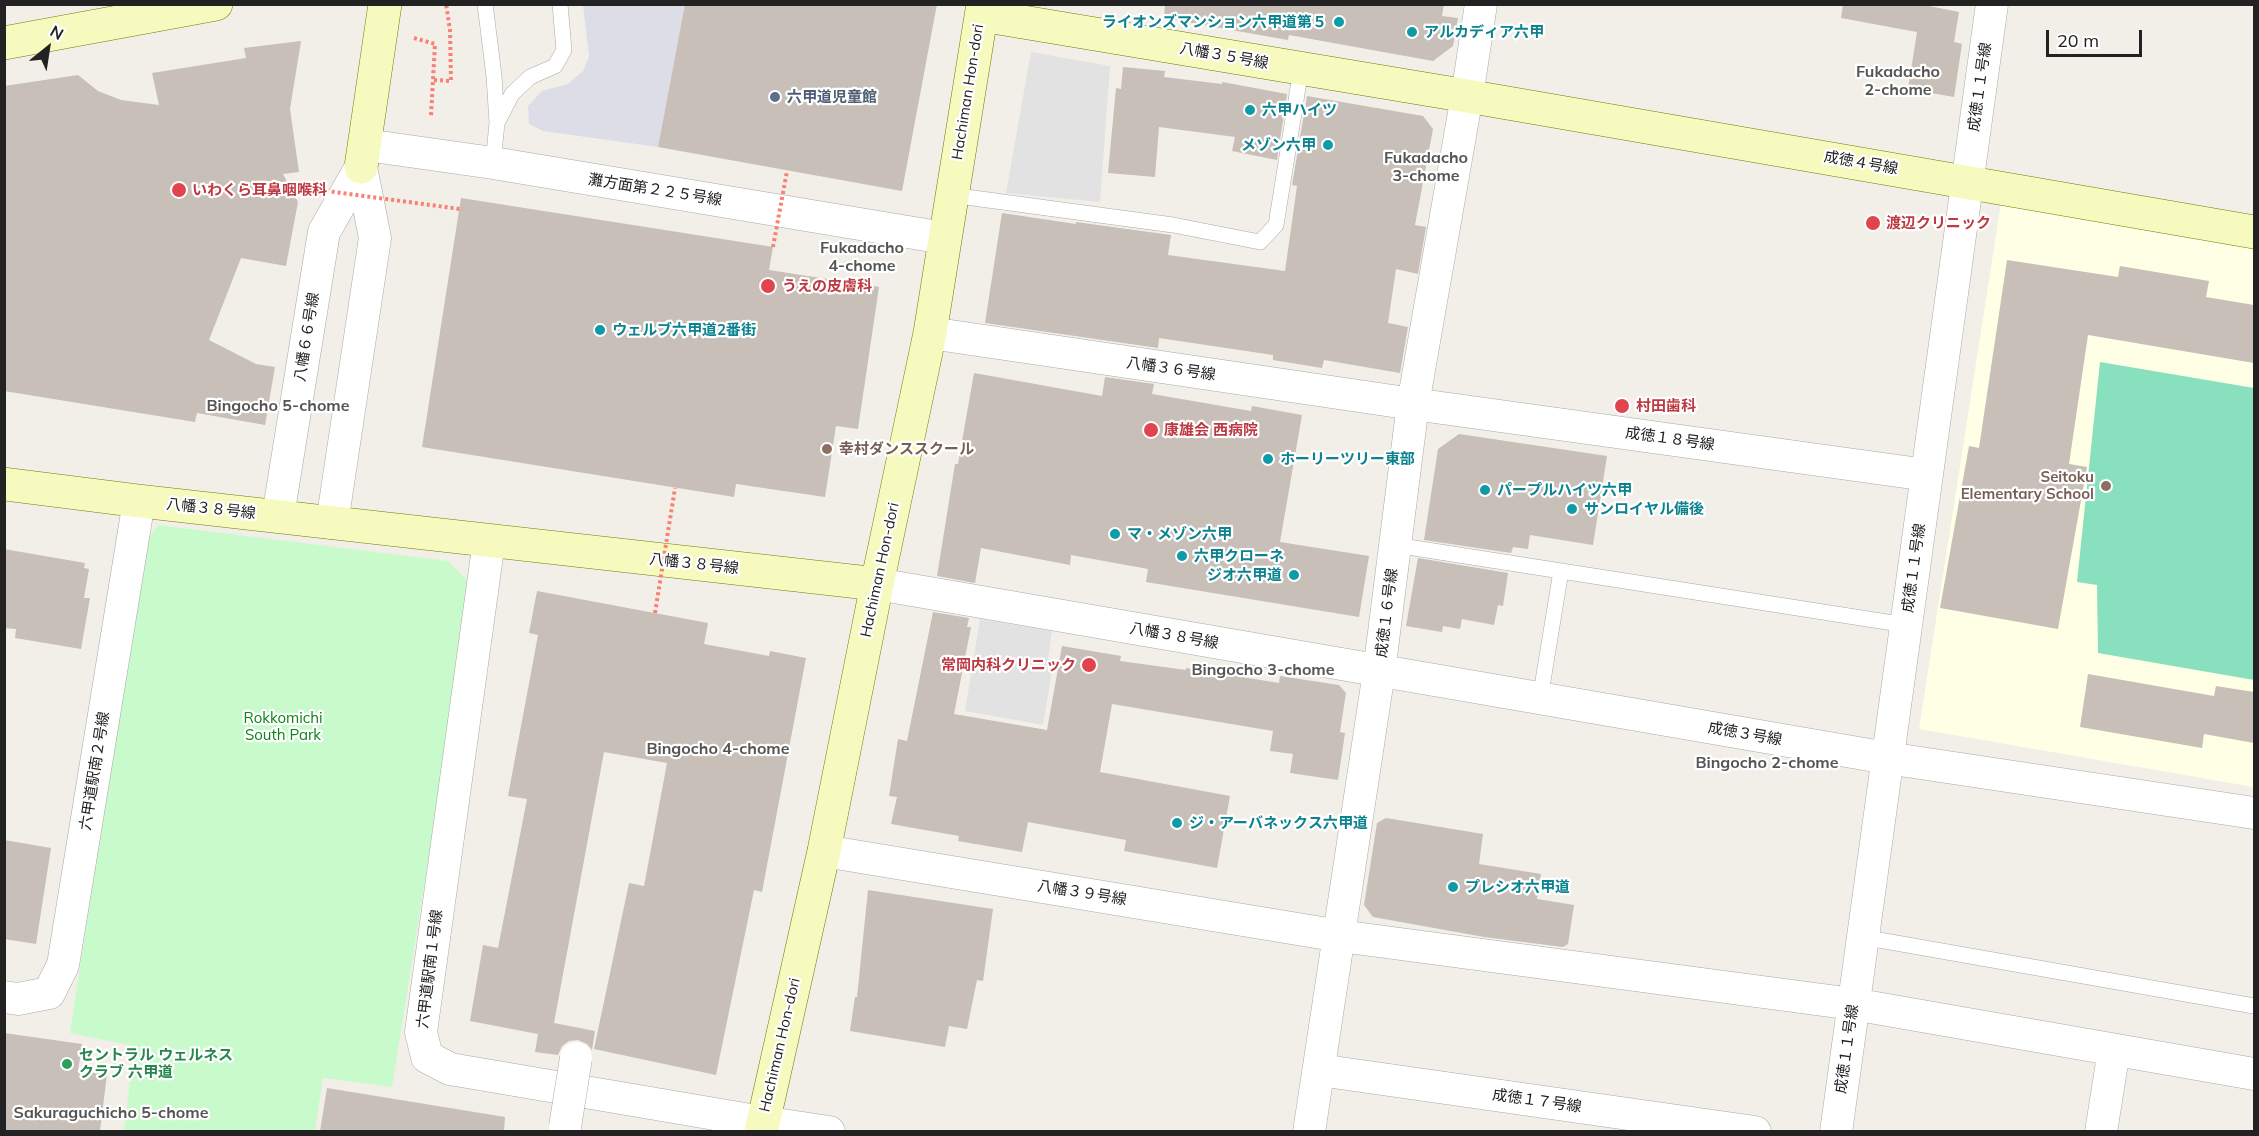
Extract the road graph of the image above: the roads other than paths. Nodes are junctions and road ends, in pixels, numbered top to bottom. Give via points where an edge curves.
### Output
1 (216, 4) edge
2 (385, 4) edge
3 (485, 4) edge
4 (560, 4) edge
5 (1481, 4) edge
6 (1992, 4) edge
7 (982, 10) edge
8 (4, 43) edge
9 (1301, 69) junction
10 (1467, 96) junction
11 (497, 123) junction
12 (363, 156) junction
13 (493, 163) junction
14 (1967, 181) junction
15 (951, 195) junction
16 (2254, 232) edge
17 (944, 238) junction
18 (930, 333) junction
19 (1413, 404) junction
20 (1927, 475) junction
21 (4, 484) edge
22 (139, 501) junction
23 (278, 516) junction
24 (332, 523) junction
25 (489, 541) junction
26 (1395, 545) junction
27 (1561, 571) junction
28 (877, 584) junction
29 (1906, 625) junction
30 (1379, 672) junction
31 (1540, 699) junction
32 (1887, 758) junction
33 (2254, 813) edge
34 (824, 850) junction
35 (1340, 936) junction
36 (1862, 937) junction
37 (4, 997) edge
38 (1853, 1004) junction
39 (2254, 1006) edge
40 (2114, 1050) junction
41 (576, 1058) dead end
42 (1319, 1070) junction
43 (2254, 1074) edge
44 (565, 1126) dead end
45 (761, 1127) edge
46 (829, 1131) edge
47 (1309, 1131) edge
48 (1755, 1131) edge
49 (1836, 1131) edge
50 (2101, 1131) edge

1 - 8 street
2 - 12 street, 八幡６６号線
3 - 11 lane
4 - 11 lane via 564,50 555,66 530,77 512,94
5 - 10 street, 成徳１６号線
6 - 14 street, 成徳１１号線
7 - 9 street, 八幡３５号線
7 - 15 street, Hachiman Hon-dori
9 - 10 street, 八幡３５号線
9 - 15 lane via 1276,225 1260,242 1173,225
10 - 14 street, 成徳４号線
10 - 19 street, 成徳１６号線
11 - 13 lane
12 - 13 street, 灘方面第２２５号線
12 - 23 street, 八幡６６号線 via 324,232
12 - 24 street, 八幡６６号線 via 375,238
13 - 17 street, 灘方面第２２５号線
14 - 16 street, 成徳４号線
14 - 20 street, 成徳１１号線
15 - 17 street, Hachiman Hon-dori
17 - 18 street, Hachiman Hon-dori
18 - 19 street, 八幡３６号線
18 - 28 street, Hachiman Hon-dori
19 - 20 street, 成徳１８号線
19 - 26 street, 成徳１６号線
20 - 29 street, 成徳１１号線
21 - 22 street, 八幡３８号線
22 - 23 street, 八幡３８号線
22 - 37 street, 六甲道駅南２号線 via 63,965 49,993 18,999
23 - 24 street, 八幡３８号線
24 - 25 street, 八幡３８号線
25 - 28 street, 八幡３８号線
25 - 45 street, 六甲道駅南１号線 via 421,1032 427,1058 450,1069
26 - 27 lane
26 - 30 street, 成徳１６号線
27 - 29 lane
27 - 31 lane
28 - 30 street, 八幡３８号線
28 - 34 street, Hachiman Hon-dori
29 - 32 street, 成徳１１号線
30 - 31 street, 成徳３号線
30 - 35 street, 成徳１６号線
31 - 32 street, 成徳３号線
32 - 33 street, 成徳３号線
32 - 36 street, 成徳１１号線
34 - 35 street, 八幡３９号線
34 - 45 street, Hachiman Hon-dori
35 - 38 street, 八幡３９号線
35 - 42 street, 成徳１６号線
36 - 38 street, 成徳１１号線
36 - 39 lane
38 - 40 street, 八幡３９号線
38 - 49 street, 成徳１１号線
40 - 43 street, 八幡３９号線
40 - 50 street
41 - 44 street, bridge
42 - 47 street, 成徳１６号線
42 - 48 street, 成徳１７号線
45 - 46 street

